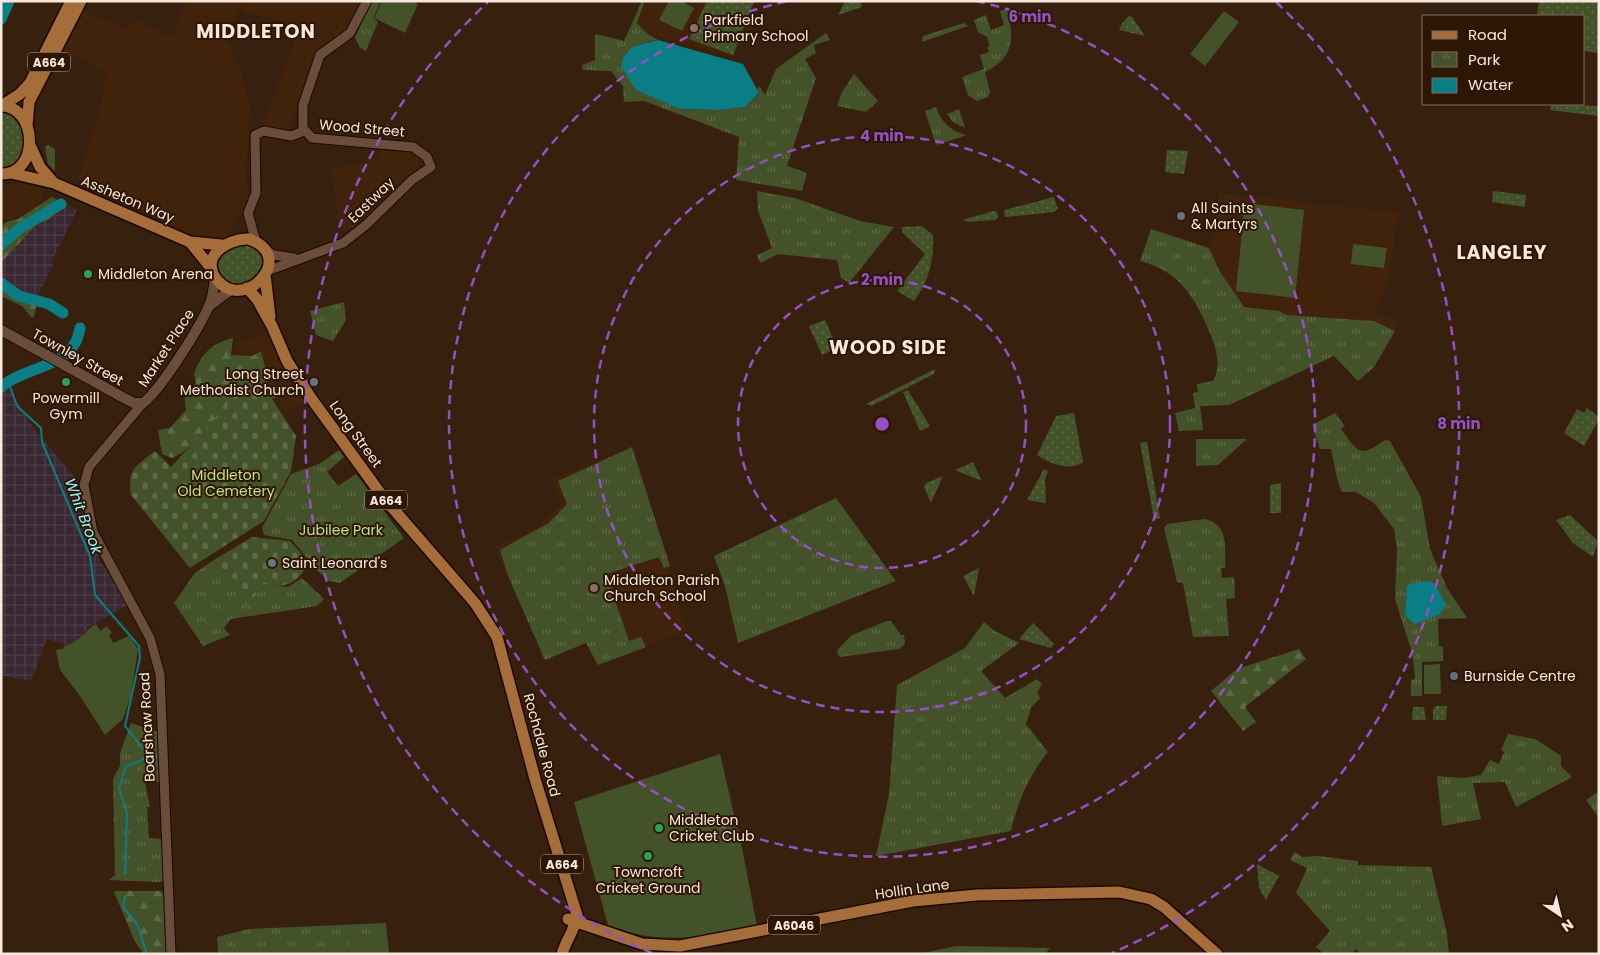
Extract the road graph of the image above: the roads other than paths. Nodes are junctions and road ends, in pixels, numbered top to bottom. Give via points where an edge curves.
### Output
1 (71, 1) edge
2 (80, 1) edge
3 (367, 1) edge
4 (1, 106) edge
5 (27, 126) junction
6 (304, 131) junction
7 (28, 139) junction
8 (431, 167) joint
9 (5, 175) edge
10 (54, 183) junction
11 (250, 224) junction
12 (240, 239) junction
13 (190, 242) junction
14 (222, 245) junction
15 (260, 245) junction
16 (299, 258) junction
17 (266, 273) junction
18 (214, 274) junction
19 (247, 288) junction
20 (232, 289) junction
21 (209, 306) junction
22 (272, 326) junction
23 (1, 330) edge
24 (143, 403) junction
25 (469, 596) joint
26 (572, 915) junction
27 (171, 954) edge
28 (562, 954) edge
29 (1217, 954) edge

1 - 4 main road, A664 via 30,83 16,98
2 - 5 main road, A664 via 29,102
3 - 6 street via 355,27 320,55 303,105 301,122
4 - 5 main road, A664 via 17,110
5 - 7 main road, A664
6 - 8 street, Wood Street via 312,138 413,147 427,157
6 - 11 street, Wood Street via 291,136 264,131 255,135 256,193 248,214
7 - 9 main road, A664 via 27,159 21,168
7 - 10 main road, Assheton Way / A664 via 35,158
8 - 16 street, Eastway via 412,180 366,226 343,243
9 - 10 main road, Assheton Way / A664
10 - 13 main road, Assheton Way / A664
11 - 12 street
11 - 15 street
12 - 14 main road, A664
12 - 15 main road, A664
13 - 14 main road, Assheton Way / A664
13 - 18 main road, Assheton Way / A664
14 - 18 main road via 214,254
15 - 16 street, Eastway via 274,255
15 - 17 main road, A664 via 268,258
16 - 17 street, Eastway
17 - 19 main road via 258,284
17 - 22 main road, Long Street / A664 via 265,289
18 - 20 main road, A664 via 223,286
18 - 21 main road, Market Place
19 - 20 main road
19 - 22 main road, Long Street / A664 via 257,298
20 - 21 main road, Market Place
21 - 24 main road, Market Place via 162,383
22 - 25 main road, Long Street / A664 via 286,361 354,458 413,534
23 - 24 main road, Townley Street via 123,398
24 - 27 street, Boarshaw Road via 89,467 84,484 93,532 150,638 160,674
25 - 26 main road, Rochdale Road / A664 via 487,621 501,651 535,779 558,850
26 - 28 main road
26 - 29 main road, Hollin Lane / A6046 via 642,944 680,946 913,901 1119,892 1135,894 1157,903

